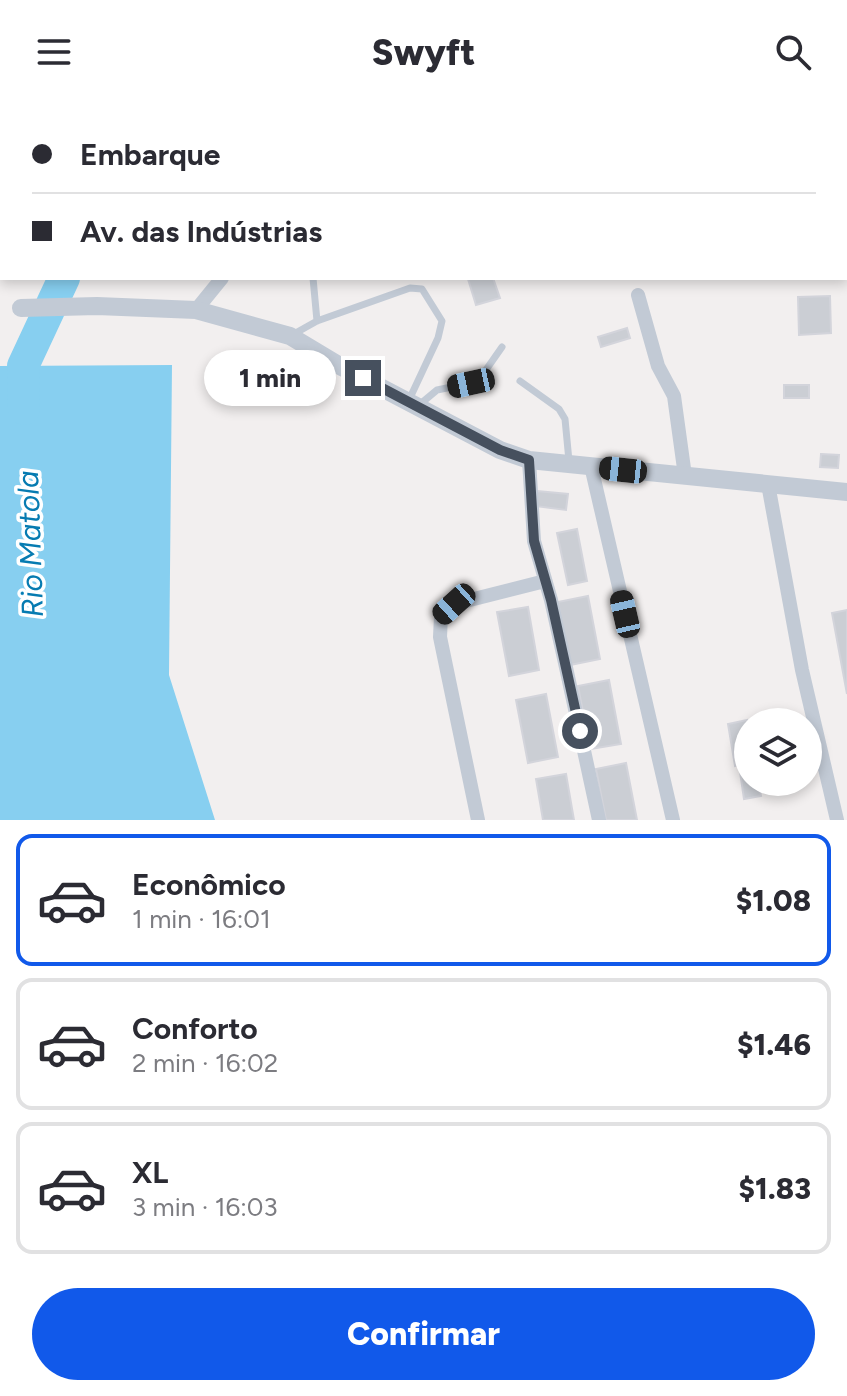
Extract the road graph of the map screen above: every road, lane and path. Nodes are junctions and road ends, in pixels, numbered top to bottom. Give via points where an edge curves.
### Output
1 (220, 280) edge
2 (313, 280) edge
3 (638, 295) dead end
4 (21, 308) dead end
5 (196, 310) junction
6 (317, 321) junction
7 (290, 336) junction
8 (502, 347) dead end
9 (520, 381) dead end
10 (413, 404) junction
11 (529, 460) junction
12 (570, 464) junction
13 (591, 466) junction
14 (685, 476) junction
15 (768, 484) junction
16 (847, 492) edge
17 (545, 581) junction
18 (478, 820) edge
19 (599, 820) edge
20 (673, 820) edge
21 (837, 820) edge

1 - 5 street
2 - 6 lane
3 - 14 street via 658,366 674,396
4 - 5 street
5 - 7 street
6 - 7 lane
6 - 10 lane via 410,288 422,289 442,321
7 - 10 street
8 - 10 lane via 481,377 437,390
9 - 12 lane via 559,409
10 - 11 street
11 - 12 street
11 - 17 street via 534,541
12 - 13 street
13 - 14 street
13 - 20 street
14 - 15 street
15 - 16 street
15 - 21 street via 802,670
17 - 18 street via 454,604 441,616 440,637
17 - 19 street

